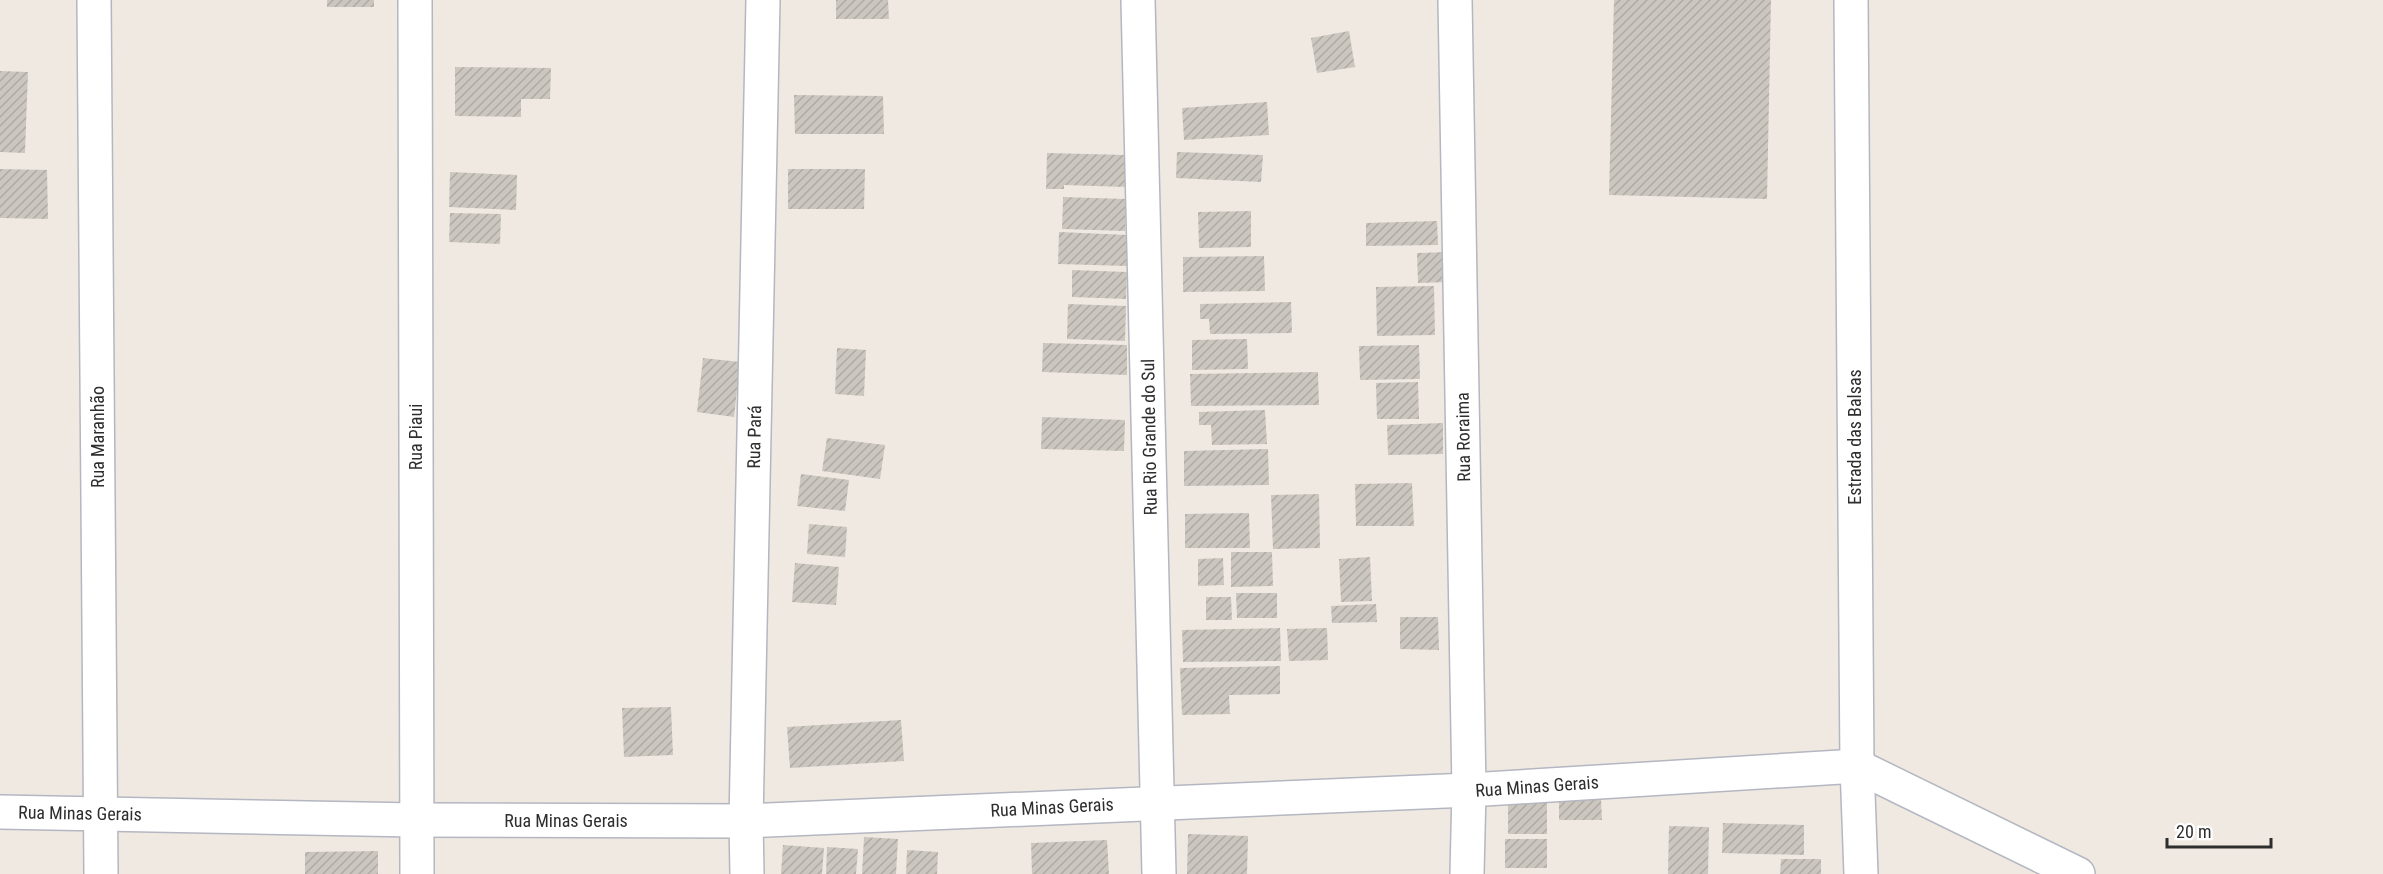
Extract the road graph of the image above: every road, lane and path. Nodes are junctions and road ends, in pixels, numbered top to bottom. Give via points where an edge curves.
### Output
1 (94, 0) edge
2 (415, 0) edge
3 (763, 0) edge
4 (1138, 0) edge
5 (1455, 0) edge
6 (1851, 0) edge
7 (1857, 766) junction
8 (1469, 790) junction
9 (1158, 803) junction
10 (0, 812) edge
11 (100, 813) junction
12 (415, 819) junction
13 (746, 821) junction
14 (101, 874) edge
15 (417, 874) edge
16 (747, 874) edge
17 (1159, 874) edge
18 (1467, 874) edge
19 (1861, 874) edge
20 (2078, 874) edge

1 - 11 street, Rua Maranhão
2 - 12 street, Rua Piaui
3 - 13 street, Rua Pará
4 - 9 street, Rua Rio Grande do Sul
5 - 8 street, Rua Roraima
6 - 7 street, Estrada das Balsas
7 - 8 street, Rua Minas Gerais
7 - 19 street, Estrada das Balsas
7 - 20 street, Rua Minas Gerais
8 - 9 street, Rua Minas Gerais
8 - 18 street, Rua Roraima
9 - 13 street, Rua Minas Gerais
9 - 17 street, Rua Rio Grande do Sul
10 - 11 street, Rua Minas Gerais
11 - 12 street, Rua Minas Gerais
11 - 14 street, Rua Maranhão
12 - 13 street, Rua Minas Gerais
12 - 15 street, Rua Piaui
13 - 16 street, Rua Pará

